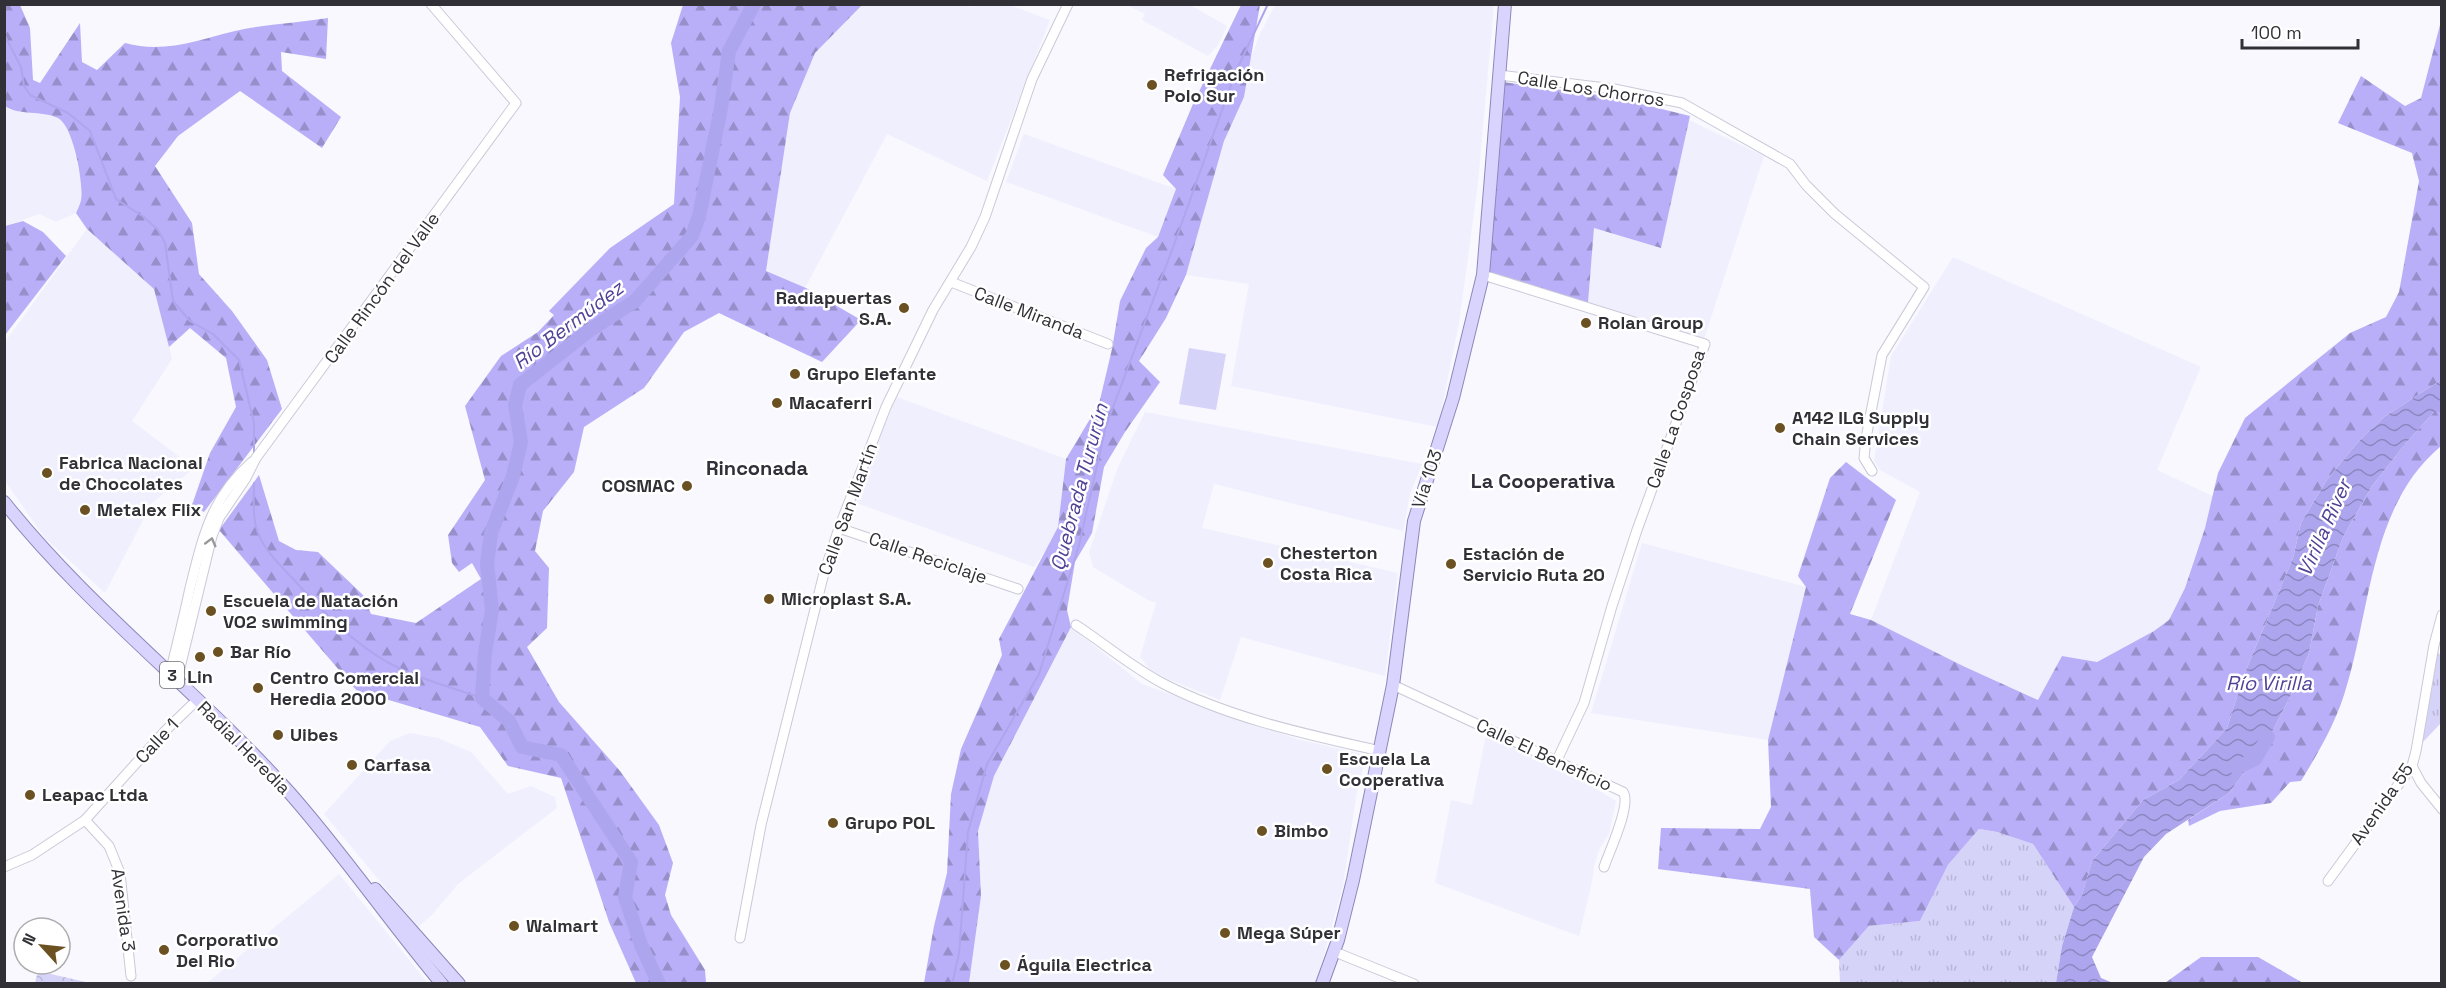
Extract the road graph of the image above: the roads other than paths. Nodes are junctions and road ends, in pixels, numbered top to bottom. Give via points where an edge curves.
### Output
1 (431, 4) edge
2 (1068, 4) edge
3 (1505, 4) edge
4 (1499, 75) junction
5 (1484, 275) junction
6 (951, 282) junction
7 (1108, 344) dead end
8 (1872, 471) dead end
9 (4, 502) edge
10 (839, 528) junction
11 (1018, 589) dead end
12 (2442, 615) edge
13 (1076, 625) dead end
14 (174, 677) junction
15 (1393, 686) junction
16 (197, 700) junction
17 (1380, 751) junction
18 (1557, 760) junction
19 (2412, 766) junction
20 (2442, 809) edge
21 (85, 820) junction
22 (338, 848) junction
23 (4, 867) edge
24 (1604, 867) dead end
25 (2328, 881) dead end
26 (740, 938) dead end
27 (409, 945) junction
28 (1335, 952) junction
29 (131, 976) dead end
30 (442, 984) edge
31 (451, 984) edge
32 (459, 984) edge
33 (1322, 984) edge
34 (1327, 984) edge
35 (1414, 984) edge

1 - 14 street, Calle Rincón del Valle via 516,103 256,458 224,510 212,536
2 - 6 street, Calle San Martín via 1032,79 986,217
3 - 4 main road, Vía 103
4 - 5 main road, Vía 103
4 - 8 street, Calle Los Chorros via 1614,89 1682,103 1790,164 1835,214 1924,287 1882,355 1864,458
5 - 15 main road, Vía 103 via 1453,398 1414,521
5 - 18 street, Calle La Cosposa via 1705,344 1637,530 1578,718
6 - 7 street, Calle Miranda
6 - 10 street, Calle San Martín via 933,310 886,407
9 - 14 main road, Radial Heredia / 3 via 48,554
10 - 11 street, Calle Reciclaje
10 - 26 street, Calle San Martín via 823,577 761,825
12 - 19 street, Avenida 55
13 - 17 street via 1149,675 1223,710 1275,727
14 - 16 main road, Radial Heredia / 3
15 - 17 main road, Vía 103
15 - 18 street, Calle El Beneficio
16 - 21 street, Calle 1
16 - 22 main road, Radial Heredia / 3 via 289,792
17 - 28 main road, Vía 103
18 - 24 street, Calle El Beneficio via 1626,796
19 - 20 street
19 - 25 street, Avenida 55
21 - 23 street, Calle 1 via 32,855
21 - 29 street, Avenida 3 via 109,846 120,873
22 - 27 main road, Radial Heredia / 3
22 - 32 main road
27 - 30 main road, Radial Heredia / 3
27 - 31 main road
28 - 33 main road, Vía 103
28 - 34 main road, Vía 103
28 - 35 street

